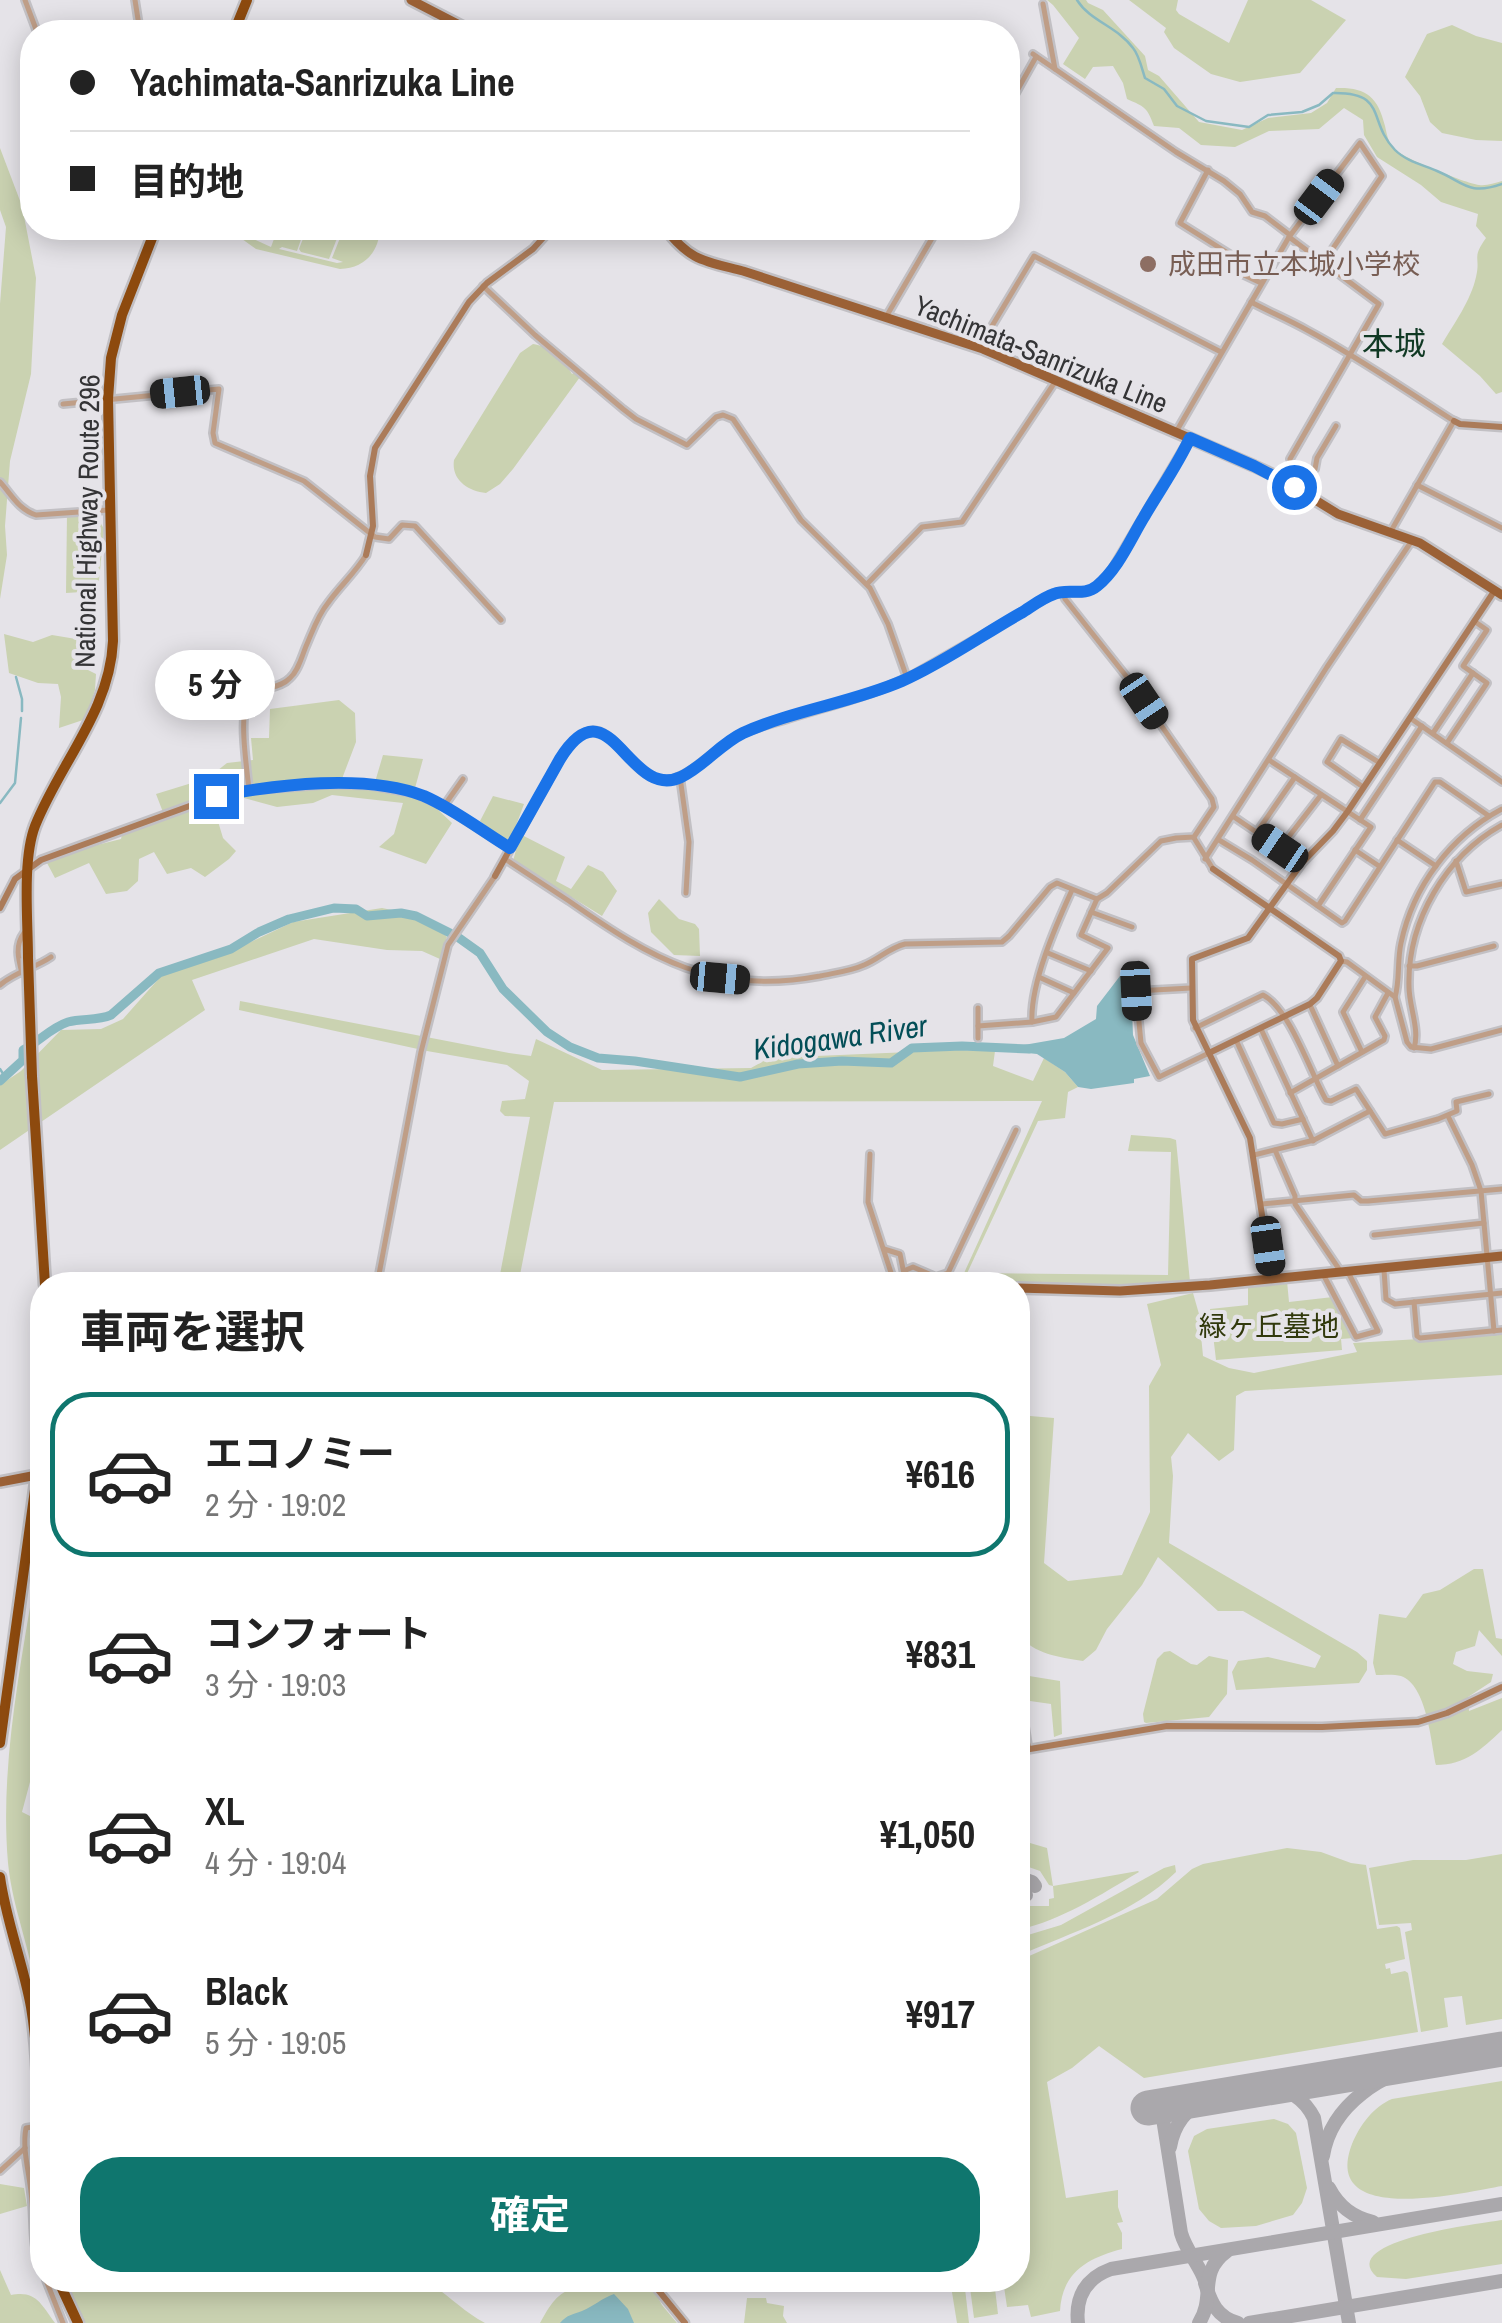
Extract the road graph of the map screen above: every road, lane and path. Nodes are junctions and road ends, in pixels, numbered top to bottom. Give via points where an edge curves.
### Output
1 (411, 0) edge
2 (1042, 4) dead end
3 (449, 20) edge
4 (1055, 69) junction
5 (1020, 83) edge
6 (1208, 170) junction
7 (1290, 236) junction
8 (151, 240) edge
9 (540, 240) edge
10 (676, 240) edge
11 (931, 240) edge
12 (1323, 263) junction
13 (1261, 283) junction
14 (483, 286) junction
15 (1251, 302) junction
16 (886, 317) junction
17 (982, 349) junction
18 (1222, 352) junction
19 (1350, 354) junction
20 (1056, 380) junction
21 (108, 399) junction
22 (63, 404) dead end
23 (1454, 421) junction
24 (1336, 426) dead end
25 (1502, 427) edge
26 (1176, 432) junction
27 (1190, 438) junction
28 (1290, 459) dead end
29 (1315, 469) dead end
30 (0, 482) edge
31 (1417, 485) junction
32 (111, 510) junction
33 (1502, 528) edge
34 (1390, 532) junction
35 (372, 536) junction
36 (1412, 540) junction
37 (366, 554) joint
38 (1116, 563) joint
39 (867, 584) junction
40 (1063, 592) junction
41 (1498, 593) edge
42 (501, 620) dead end
43 (1474, 622) junction
44 (1473, 674) junction
45 (907, 678) junction
46 (1410, 718) junction
47 (1422, 726) junction
48 (1433, 734) junction
49 (1448, 744) junction
50 (1269, 760) junction
51 (1380, 763) junction
52 (680, 777) junction
53 (1296, 777) junction
54 (463, 779) dead end
55 (1502, 782) edge
56 (1363, 788) junction
57 (249, 790) junction
58 (1322, 794) junction
59 (444, 806) junction
60 (1502, 809) edge
61 (1348, 811) junction
62 (1233, 816) junction
63 (1490, 816) junction
64 (1360, 820) junction
65 (1502, 825) edge
66 (1257, 832) junction
67 (1194, 838) junction
68 (1219, 840) junction
69 (1396, 840) junction
70 (510, 848) junction
71 (1280, 848) junction
72 (1355, 850) junction
73 (505, 858) junction
74 (1205, 858) junction
75 (1302, 862) junction
76 (1456, 862) junction
77 (1379, 866) junction
78 (1436, 866) junction
79 (28, 867) junction
80 (1212, 869) joint
81 (494, 876) joint
82 (1502, 884) edge
83 (1286, 885) junction
84 (1072, 890) junction
85 (686, 894) dead end
86 (1097, 900) junction
87 (1318, 906) junction
88 (0, 908) edge
89 (1270, 908) junction
90 (1092, 912) junction
91 (1132, 927) dead end
92 (28, 930) junction
93 (1494, 946) dead end
94 (1047, 952) junction
95 (51, 957) dead end
96 (1341, 961) junction
97 (1410, 966) junction
98 (22, 972) junction
99 (1091, 972) junction
100 (1365, 977) junction
101 (1040, 978) junction
102 (0, 985) edge
103 (1192, 988) junction
104 (1074, 993) junction
105 (1391, 995) junction
106 (1309, 1004) junction
107 (978, 1008) dead end
108 (1285, 1016) junction
109 (1032, 1022) junction
110 (978, 1026) junction
111 (1195, 1028) junction
112 (1261, 1029) junction
113 (1502, 1030) edge
114 (978, 1038) dead end
115 (1236, 1040) junction
116 (1414, 1048) junction
117 (1362, 1052) junction
118 (1209, 1053) junction
119 (1338, 1066) junction
120 (1315, 1079) junction
121 (1290, 1093) junction
122 (1489, 1094) dead end
123 (1370, 1111) junction
124 (1448, 1115) junction
125 (1302, 1119) junction
126 (1016, 1130) dead end
127 (1313, 1140) junction
128 (1275, 1150) junction
129 (870, 1154) dead end
130 (1254, 1155) junction
131 (1502, 1189) edge
132 (1481, 1191) junction
133 (1294, 1200) junction
134 (1262, 1204) junction
135 (1484, 1224) junction
136 (1374, 1235) dead end
137 (884, 1249) junction
138 (1502, 1256) edge
139 (1487, 1257) junction
140 (1384, 1267) junction
141 (1344, 1271) junction
142 (44, 1272) edge
143 (379, 1272) edge
144 (892, 1272) edge
145 (904, 1272) edge
146 (948, 1272) edge
147 (1323, 1274) junction
148 (1272, 1279) junction
149 (1030, 1288) edge
150 (1502, 1293) edge
151 (1490, 1294) junction
152 (1414, 1302) junction
153 (1502, 1330) edge
154 (1494, 1331) junction
155 (30, 1476) edge
156 (0, 1482) edge
157 (30, 1542) edge
158 (1502, 1687) edge
159 (0, 1744) edge
160 (1030, 1749) edge
161 (0, 1877) edge
162 (30, 2007) edge
163 (30, 2127) edge
164 (24, 2148) junction
165 (0, 2172) edge
166 (30, 2186) edge
167 (51, 2292) edge
168 (64, 2292) edge
169 (660, 2292) edge
170 (63, 2323) edge
171 (78, 2323) edge
172 (685, 2323) edge

1 - 3 main road
2 - 4 street
4 - 5 street via 1035,55
4 - 6 street
6 - 7 street via 1252,212
6 - 13 street via 1180,223 1240,260 1242,274
7 - 12 street
7 - 12 street via 1360,143 1382,176
7 - 13 street
8 - 21 highway, National Highway Route 296 via 117,329
9 - 14 street
10 - 16 main road, Yachimata-Sanrizuka Line via 705,262
11 - 16 street
12 - 19 street via 1379,304
13 - 15 street
14 - 35 street via 375,448
14 - 39 street via 622,409 670,438 687,445 716,417 730,417 801,520
15 - 18 street
15 - 19 street
16 - 17 main road, Yachimata-Sanrizuka Line
17 - 18 street via 1034,256
17 - 20 main road, Yachimata-Sanrizuka Line
18 - 26 street
19 - 23 street
19 - 28 street
20 - 26 main road, Yachimata-Sanrizuka Line
20 - 39 street via 962,522 922,527
21 - 22 street
21 - 32 highway, National Highway Route 296
21 - 35 street via 220,389 213,441 304,481
23 - 25 street
23 - 31 street
24 - 29 street
26 - 27 main road, Yachimata-Sanrizuka Line
27 - 34 main road, Yachimata-Sanrizuka Line via 1278,477 1338,514
27 - 38 street
30 - 32 street via 18,506 36,515
31 - 33 street
31 - 34 street
32 - 79 highway, National Highway Route 296 via 111,668 34,827
34 - 36 main road, Yachimata-Sanrizuka Line
35 - 37 street
35 - 42 street via 389,539 402,526 415,526
36 - 41 main road, Yachimata-Sanrizuka Line
36 - 50 street
37 - 57 street via 319,616 292,677 259,691 245,708
38 - 40 street via 1094,589
39 - 45 street
40 - 45 street
40 - 67 street via 1212,799
41 - 43 street
43 - 44 street via 1486,630 1463,666
43 - 46 street
44 - 48 street
44 - 49 street via 1488,684
45 - 52 street via 746,732
46 - 47 street
46 - 51 street
47 - 48 street
47 - 64 street
48 - 49 street
49 - 55 street
50 - 53 street
50 - 62 street
51 - 56 street
51 - 56 street via 1341,739 1329,765
52 - 70 street via 652,778 610,736 581,734 568,745
52 - 85 street via 689,842
53 - 58 street
53 - 66 street
54 - 59 street
56 - 61 street
57 - 59 street via 370,785
57 - 79 street via 216,796
58 - 61 street
58 - 71 street
59 - 70 street
60 - 63 street
61 - 64 street
61 - 75 street
62 - 66 street
62 - 68 street
63 - 69 street via 1437,781
63 - 78 street
64 - 72 street via 1371,827
65 - 76 street
66 - 71 street
67 - 74 street
67 - 86 street via 1161,841
68 - 74 street
68 - 83 street
69 - 77 street
69 - 78 street
70 - 73 street
71 - 75 street
72 - 77 street
72 - 87 street
73 - 81 street
73 - 84 street via 644,951 720,978 762,981 858,967 906,944 996,943 1050,887
74 - 80 street
75 - 83 street
76 - 82 street via 1466,892
76 - 97 street via 1424,914
77 - 87 street via 1345,921
78 - 105 street via 1406,922
79 - 88 street
79 - 92 highway, National Highway Route 296
80 - 89 street
81 - 143 street via 448,945
83 - 87 street
83 - 89 street
84 - 86 street
84 - 94 street
86 - 90 street
89 - 96 street
89 - 103 street via 1244,941 1192,959
90 - 91 street
90 - 99 street via 1081,934 1108,948
92 - 98 street via 18,944
92 - 142 highway, National Highway Route 296, bridge
93 - 97 street
94 - 99 street
94 - 101 street
95 - 98 street
96 - 100 street
96 - 106 street
97 - 116 street
98 - 102 street
99 - 104 street
100 - 105 street
100 - 117 street via 1344,1012
101 - 104 street
101 - 109 street
103 - 111 street
103 - 118 street via 1136,991 1141,1043 1162,1077
104 - 109 street via 1056,1017
105 - 116 street
105 - 117 street via 1375,1017 1385,1038
106 - 108 street
106 - 119 street
107 - 110 street
108 - 111 street via 1264,995
108 - 112 street
108 - 120 street
109 - 110 street
110 - 114 street
111 - 118 street
112 - 115 street
112 - 121 street
113 - 116 street
115 - 118 street
115 - 125 street via 1274,1123
117 - 119 street
118 - 130 street
119 - 120 street
120 - 121 street
120 - 123 street via 1326,1100 1356,1089
121 - 125 street
122 - 124 street via 1456,1102 1457,1110
123 - 124 street via 1385,1134
123 - 127 street
124 - 132 street
125 - 127 street
126 - 146 street
127 - 128 street
128 - 130 street
128 - 133 street
129 - 137 street via 868,1202
130 - 134 street
131 - 132 street
132 - 133 street
132 - 135 street
133 - 134 street
133 - 141 street
134 - 148 street
135 - 136 street
135 - 139 street
137 - 144 street
137 - 145 street via 900,1254
138 - 139 main road
139 - 140 main road
139 - 151 street
140 - 141 main road
140 - 152 street via 1386,1299
141 - 147 main road
141 - 147 street via 1378,1330 1356,1337
147 - 148 main road
148 - 149 main road via 1120,1292
150 - 151 street
151 - 152 street
151 - 154 street
152 - 154 street via 1420,1338
153 - 154 street
155 - 156 main road
157 - 159 highway
158 - 160 street via 1418,1722 1167,1726
161 - 162 highway
163 - 164 street
164 - 165 street
164 - 166 street
167 - 170 street
168 - 171 highway
169 - 172 street

